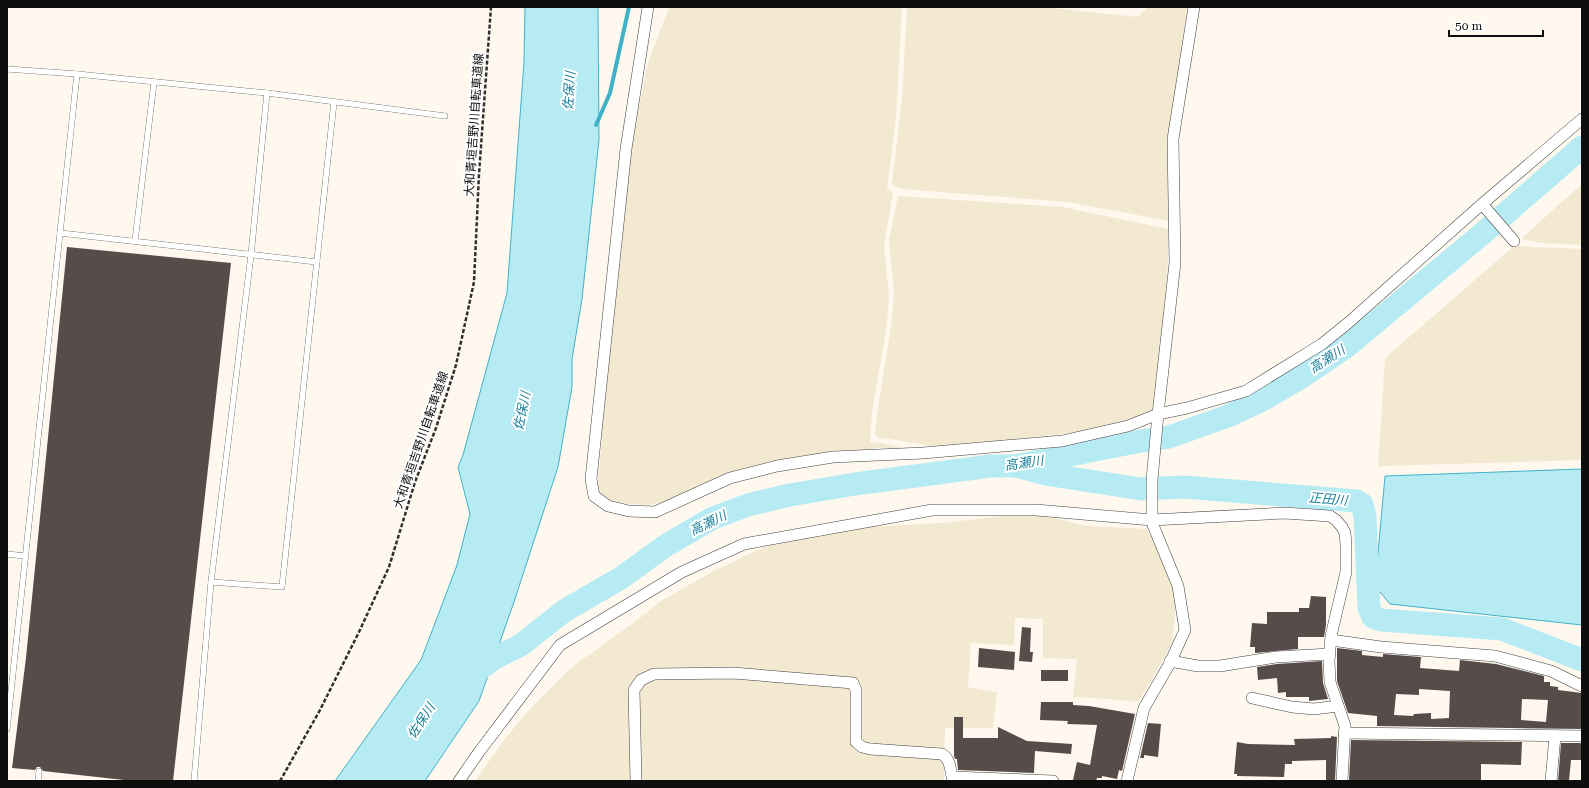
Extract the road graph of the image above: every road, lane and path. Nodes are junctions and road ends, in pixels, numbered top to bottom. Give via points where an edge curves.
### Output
1 (491, 7) edge
2 (648, 7) edge
3 (1194, 7) edge
4 (7, 69) edge
5 (77, 74) junction
6 (154, 82) junction
7 (267, 93) junction
8 (334, 102) junction
9 (445, 116) dead end
10 (1582, 119) edge
11 (1483, 206) junction
12 (60, 233) junction
13 (135, 241) junction
14 (1514, 241) dead end
15 (251, 255) junction
16 (317, 262) junction
17 (1158, 416) junction
18 (1152, 520) junction
19 (7, 554) edge
20 (25, 556) junction
21 (211, 582) junction
22 (1330, 640) junction
23 (1330, 654) junction
24 (1170, 661) junction
25 (1582, 686) edge
26 (1252, 698) dead end
27 (1338, 706) junction
28 (7, 729) edge
29 (1344, 733) junction
30 (1555, 736) junction
31 (1582, 736) edge
32 (40, 771) dead end
33 (38, 781) edge
34 (194, 781) edge
35 (280, 781) edge
36 (459, 781) edge
37 (636, 781) edge
38 (1053, 781) edge
39 (1127, 781) edge
40 (1342, 781) edge
41 (1551, 781) edge

1 - 35 path, 大和青垣吉野川自転車道線 via 478,174 474,282 456,365 415,482 389,567 320,710
2 - 17 street via 626,149 591,479 594,496 608,506 629,511 655,512 730,478 777,466 832,457 923,454 1062,441 1128,426
3 - 17 street via 1173,139 1174,263
4 - 5 lane
5 - 6 lane
5 - 12 lane
6 - 7 lane
6 - 13 lane
7 - 8 lane
7 - 15 lane
8 - 9 lane
8 - 16 lane
10 - 11 street
11 - 14 street
11 - 17 street via 1322,344 1246,391
12 - 13 lane
12 - 20 lane
13 - 15 lane
15 - 16 lane
15 - 21 lane
16 - 21 lane via 282,587
17 - 18 street via 1152,480
18 - 22 street via 1284,513 1330,516 1336,520 1345,533 1346,572
18 - 24 street via 1178,586 1185,630
18 - 36 street via 1036,510 932,510 744,544 682,572 560,645
19 - 20 lane
20 - 28 lane
21 - 34 lane
22 - 23 street
22 - 25 street via 1381,647 1495,656 1552,671
23 - 24 street via 1276,657 1220,666 1198,666
23 - 27 street via 1330,682
24 - 39 street via 1144,708
26 - 27 street via 1292,707 1314,709
27 - 29 street via 1345,726
29 - 30 street
29 - 40 street
30 - 31 street
30 - 41 street
32 - 33 lane
37 - 38 street via 634,690 641,680 654,674 732,673 854,683 856,742 862,747 942,754 950,763 952,777

